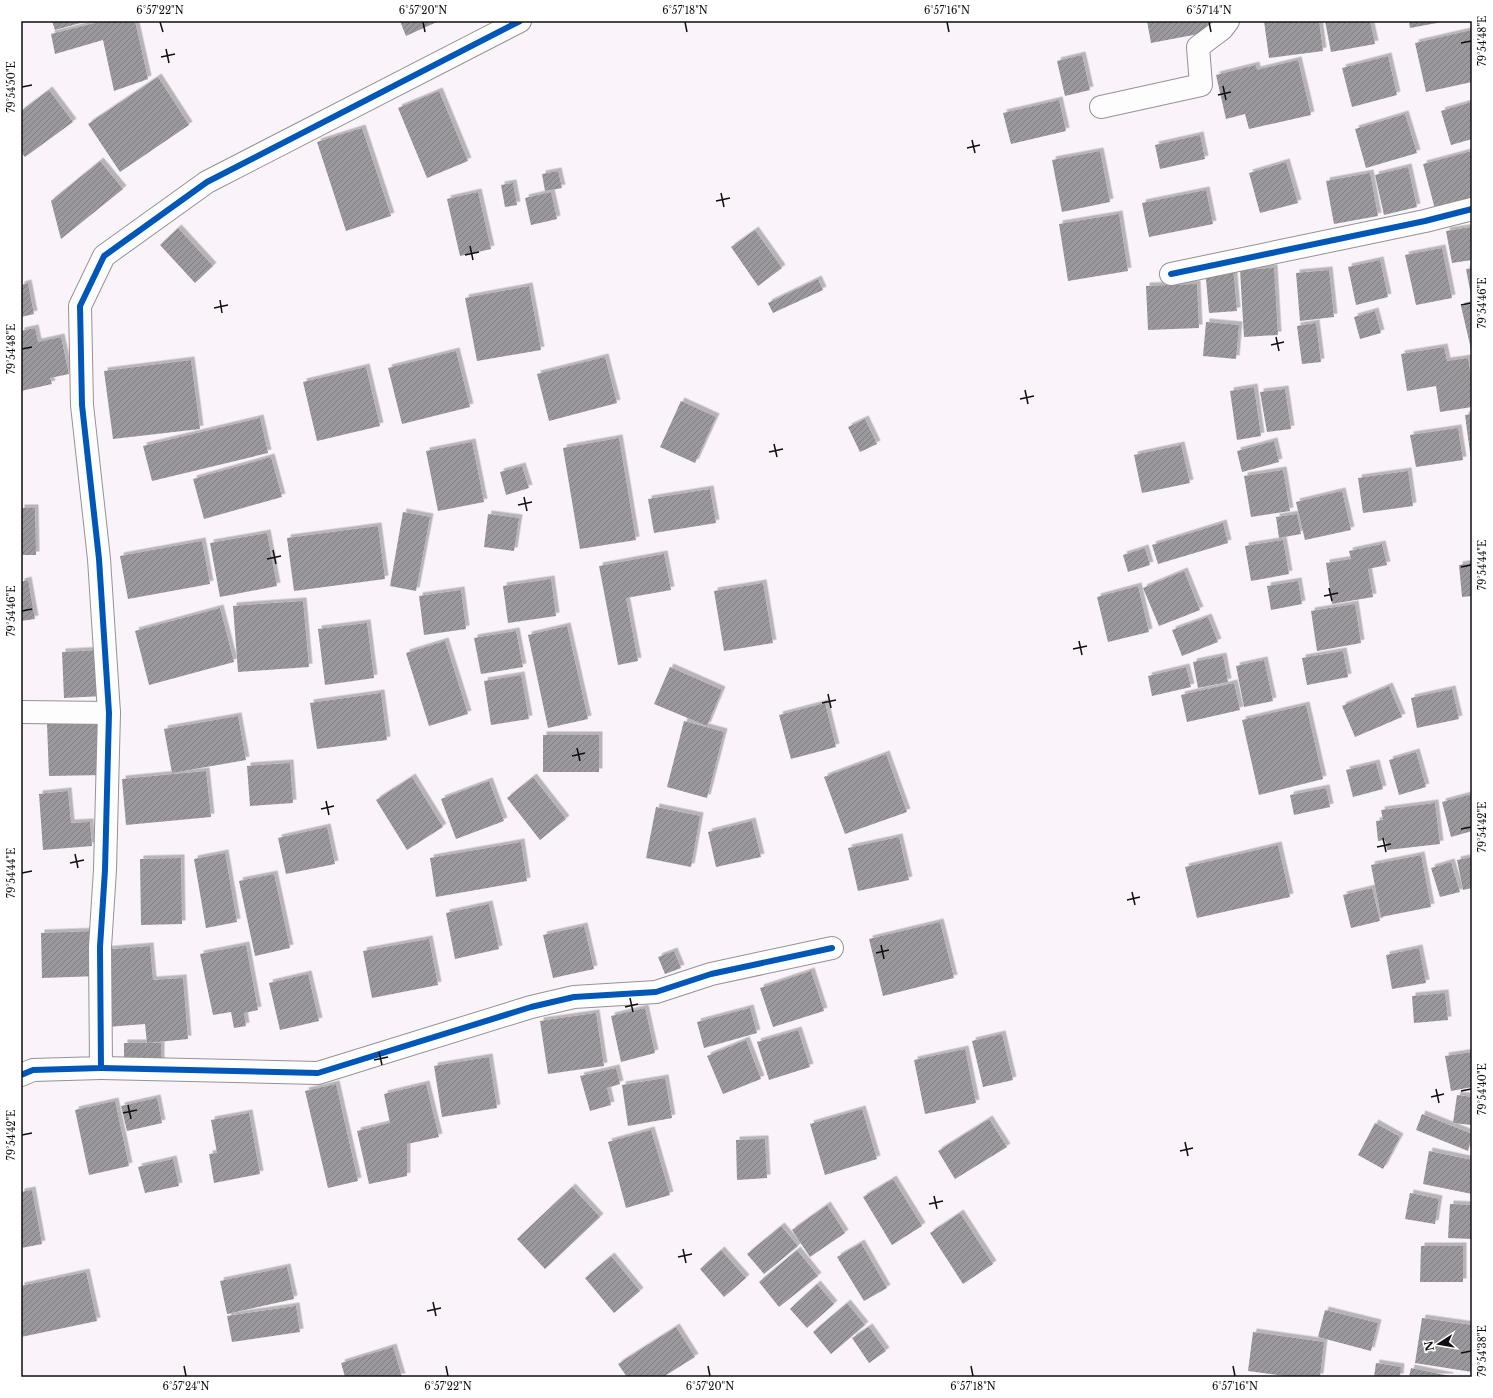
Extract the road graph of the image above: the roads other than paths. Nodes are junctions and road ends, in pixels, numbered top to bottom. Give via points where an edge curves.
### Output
1 (520, 21) edge
2 (1228, 21) edge
3 (1101, 107) dead end
4 (1472, 209) edge
5 (1171, 274) dead end
6 (21, 712) edge
7 (109, 713) junction
8 (832, 948) dead end
9 (101, 1068) junction
10 (21, 1075) edge

1 - 7 street via 207,182 104,256 80,306 82,405 99,559
2 - 3 street via 1222,29 1198,47 1201,85
4 - 5 street via 1417,223
6 - 7 street
7 - 9 street via 105,870 100,947
8 - 9 street via 711,974 656,992 574,997 531,1007 318,1073
9 - 10 street via 33,1070

